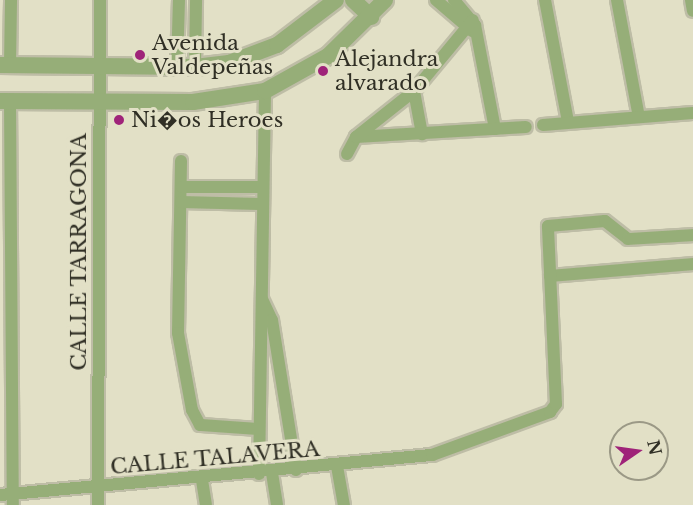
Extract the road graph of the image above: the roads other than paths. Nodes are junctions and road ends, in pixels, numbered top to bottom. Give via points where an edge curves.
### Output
1 (11, 0) edge
2 (100, 0) edge
3 (179, 0) edge
4 (196, 0) edge
5 (336, 0) edge
6 (353, 0) edge
7 (385, 0) edge
8 (436, 0) edge
9 (454, 0) edge
10 (545, 0) edge
11 (617, 0) edge
12 (691, 0) edge
13 (693, 11) edge
14 (371, 17) junction
15 (472, 26) junction
16 (5, 65) edge
17 (99, 66) junction
18 (177, 67) junction
19 (195, 67) junction
20 (265, 91) junction
21 (414, 92) junction
22 (5, 101) edge
23 (99, 102) junction
24 (693, 113) edge
25 (639, 117) junction
26 (568, 122) junction
27 (543, 125) dead end
28 (526, 127) dead end
29 (495, 129) junction
30 (422, 134) junction
31 (356, 137) junction
32 (346, 154) dead end
33 (181, 161) dead end
34 (182, 187) junction
35 (261, 187) junction
36 (181, 202) junction
37 (261, 204) junction
38 (693, 235) edge
39 (693, 264) edge
40 (550, 276) junction
41 (261, 298) junction
42 (259, 429) junction
43 (337, 466) junction
44 (296, 470) junction
45 (272, 473) junction
46 (259, 474) junction
47 (202, 480) junction
48 (98, 489) junction
49 (8, 498) edge
50 (98, 505) edge
51 (206, 505) edge
52 (277, 505) edge
53 (344, 505) edge

1 - 16 street
2 - 17 street, CALLE TARRAGONA
3 - 18 street
4 - 19 street
5 - 19 street via 277,45 230,63
6 - 14 street
7 - 14 street
8 - 15 street
9 - 15 street
10 - 26 street
11 - 25 street
12 - 13 street
14 - 20 street via 328,56
15 - 21 street
15 - 29 street
16 - 17 street
17 - 18 street
17 - 23 street, CALLE TARRAGONA
18 - 19 street
20 - 23 street via 205,102
20 - 35 street
21 - 30 street
21 - 31 street
22 - 23 street
22 - 49 street
23 - 48 street, CALLE TARRAGONA
24 - 25 street
25 - 26 street
26 - 27 street
28 - 29 street
29 - 30 street
30 - 31 street
31 - 32 street
33 - 34 street
34 - 35 street
34 - 36 street
35 - 37 street
36 - 37 street
36 - 42 street via 178,333 195,419 200,426
37 - 41 street
38 - 40 street via 628,239 605,221 553,224 547,231
39 - 40 street
40 - 43 street, CALLE TALAVERA via 556,409 432,455
41 - 42 street
41 - 44 street via 272,320
42 - 46 street
43 - 44 street, CALLE TALAVERA
43 - 53 street
44 - 45 street, CALLE TALAVERA
45 - 46 street, CALLE TALAVERA
45 - 52 street
46 - 47 street, CALLE TALAVERA
47 - 48 street, CALLE TALAVERA
47 - 51 street
48 - 49 street, CALLE TALAVERA
48 - 50 street, CALLE TARRAGONA

